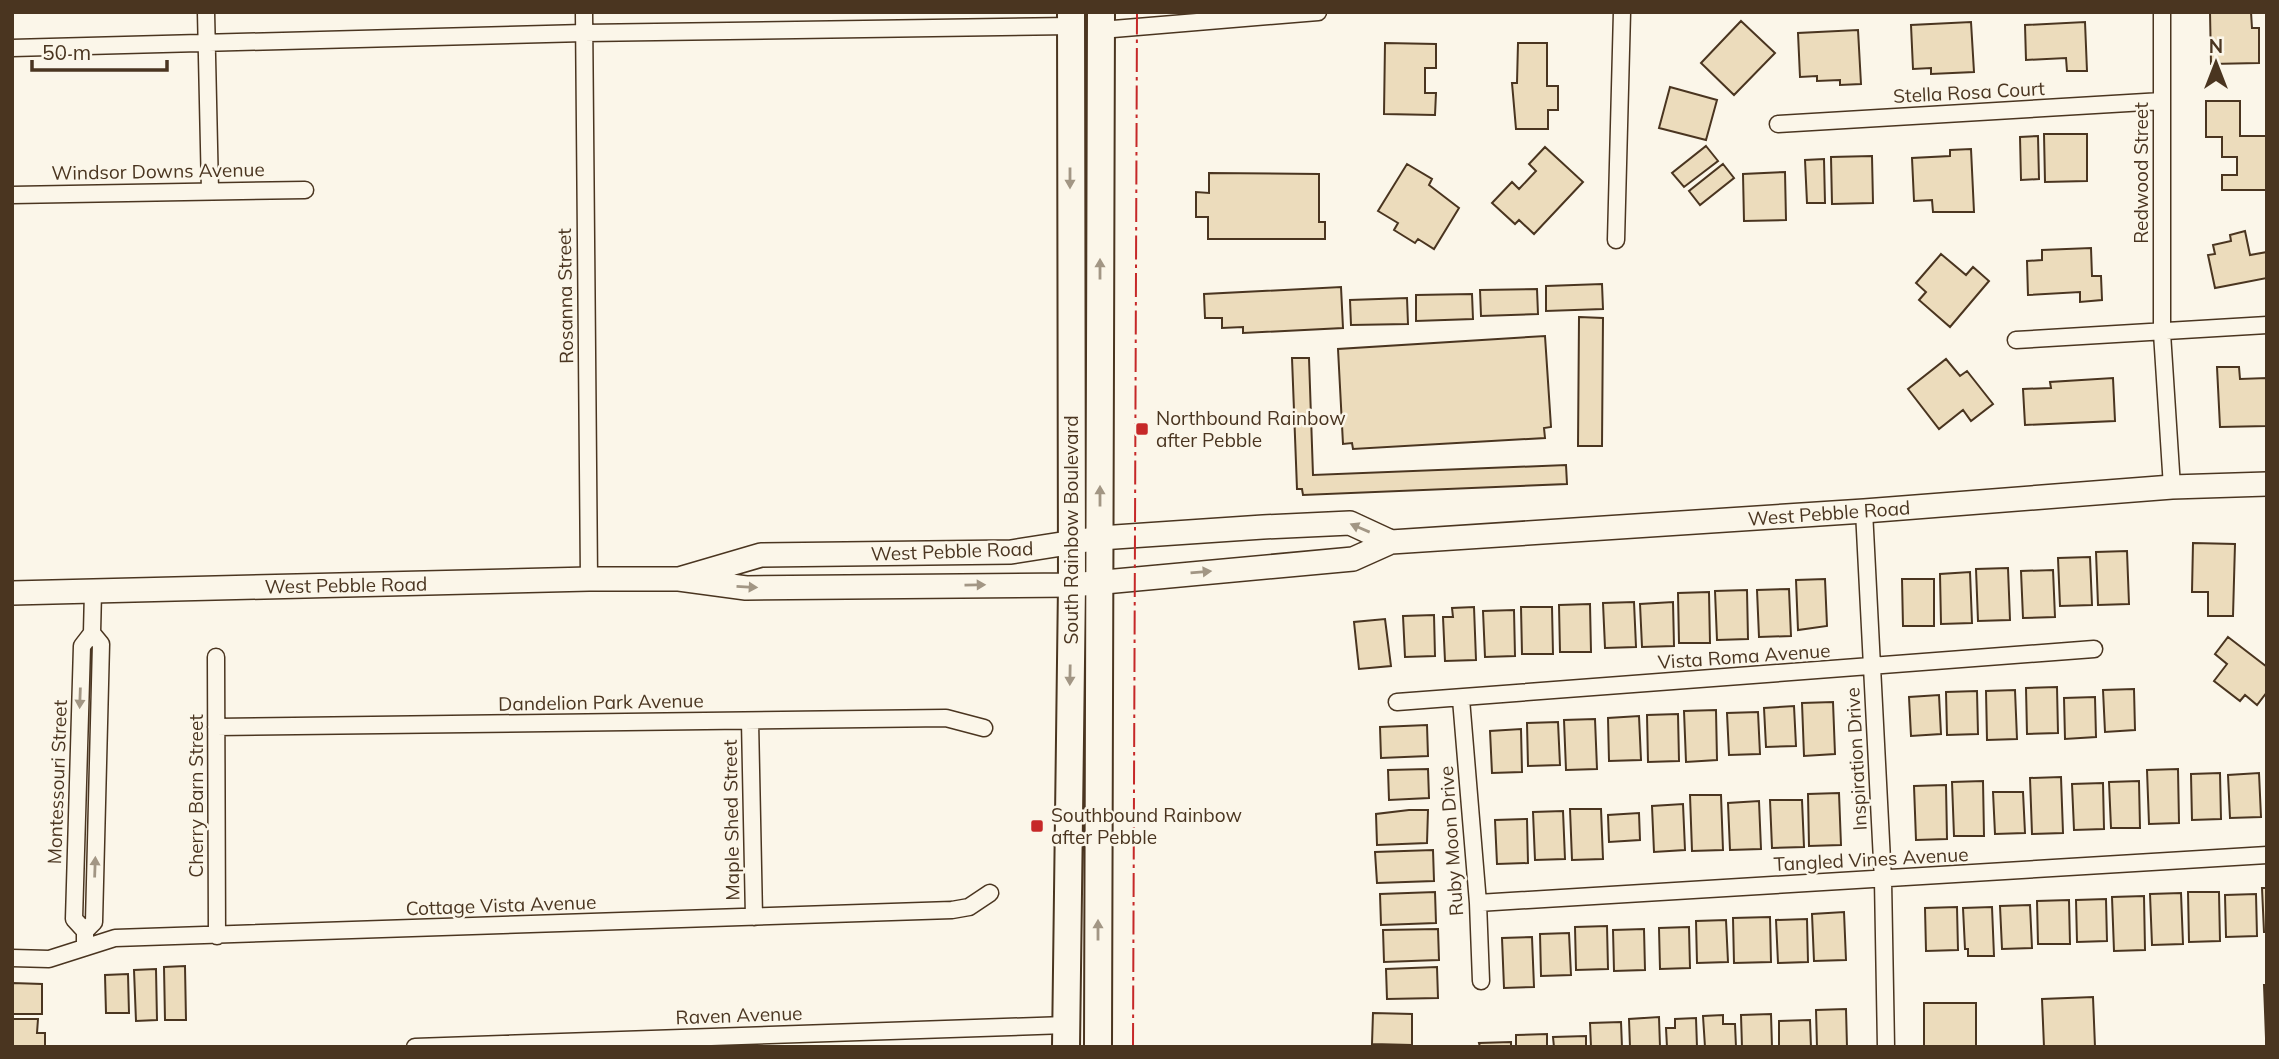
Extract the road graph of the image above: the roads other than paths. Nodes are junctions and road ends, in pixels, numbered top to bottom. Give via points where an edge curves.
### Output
1 (206, 12) edge
2 (584, 12) edge
3 (1318, 12) edge
4 (1622, 12) edge
5 (2162, 12) edge
6 (1099, 18) edge
7 (1071, 19) edge
8 (584, 33) junction
9 (206, 44) junction
10 (12, 48) edge
11 (2162, 102) junction
12 (1778, 124) dead end
13 (305, 190) dead end
14 (210, 191) junction
15 (12, 195) edge
16 (1100, 207) junction
17 (1616, 240) dead end
18 (2267, 325) edge
19 (2162, 333) junction
20 (2016, 340) dead end
21 (2267, 484) edge
22 (2172, 487) junction
23 (1864, 511) junction
24 (1100, 538) junction
25 (1391, 542) junction
26 (1071, 544) junction
27 (589, 579) junction
28 (680, 579) junction
29 (1072, 584) junction
30 (1100, 584) junction
31 (93, 591) junction
32 (12, 593) edge
33 (2094, 649) dead end
34 (216, 657) dead end
35 (1873, 667) junction
36 (1461, 699) junction
37 (1397, 702) dead end
38 (750, 721) junction
39 (216, 727) junction
40 (984, 728) dead end
41 (2267, 855) edge
42 (1883, 880) junction
43 (990, 893) dead end
44 (1478, 903) junction
45 (754, 917) junction
46 (217, 936) junction
47 (85, 939) junction
48 (1066, 944) junction
49 (12, 958) edge
50 (1481, 981) dead end
51 (1066, 1036) edge
52 (1092, 1040) edge
53 (582, 1044) edge
54 (415, 1047) edge
55 (1886, 1047) edge

1 - 9 street
2 - 8 street, Rosanna Street
3 - 6 street
4 - 17 street
5 - 11 street, Redwood Street
6 - 16 main road, South Rainbow Boulevard
7 - 8 street
7 - 16 main road via 1087,81 1089,165
7 -> 26 main road, South Rainbow Boulevard
8 - 9 street
8 - 27 street, Rosanna Street
9 - 10 street
9 - 14 street
11 - 12 street, Stella Rosa Court
11 - 19 street, Redwood Street
13 - 14 street, Windsor Downs Avenue
14 - 15 street, Windsor Downs Avenue
24 -> 16 main road, South Rainbow Boulevard
18 - 19 street
19 - 20 street
19 - 22 street, Redwood Street
21 - 22 street, West Pebble Road
22 - 23 street, West Pebble Road
23 - 25 street, West Pebble Road
23 - 35 street, Inspiration Drive
25 -> 24 street, West Pebble Road via 1350,523
24 - 26 street, West Pebble Road
24 - 30 main road, South Rainbow Boulevard
30 -> 25 street, West Pebble Road via 1353,559
26 - 28 street, West Pebble Road via 1011,552 761,555
26 - 29 main road, South Rainbow Boulevard
27 - 28 street, West Pebble Road
27 - 31 street, West Pebble Road
28 -> 29 street, West Pebble Road via 746,587
29 - 30 street, West Pebble Road
29 -> 48 main road, South Rainbow Boulevard
52 -> 30 main road, South Rainbow Boulevard
31 - 32 street, West Pebble Road
31 - 47 street, Montessouri Street via 92,633 101,644 93,922
33 - 35 street, Vista Roma Avenue
34 - 39 street, Cherry Barn Street
35 - 36 street, Vista Roma Avenue
35 - 42 street, Inspiration Drive
36 - 37 street, Vista Roma Avenue
36 - 44 street, Ruby Moon Drive
38 - 39 street, Dandelion Park Avenue
38 - 40 street, Dandelion Park Avenue via 946,718
38 - 45 street, Maple Shed Street
39 - 46 street, Cherry Barn Street
41 - 42 street, Tangled Vines Avenue
42 - 44 street, Tangled Vines Avenue
42 - 55 street, Inspiration Drive
43 - 45 street, Cottage Vista Avenue via 969,907 952,910
44 - 50 street, Ruby Moon Drive
45 - 46 street, Cottage Vista Avenue
46 - 47 street, Cottage Vista Avenue
47 - 49 street, Cottage Vista Avenue via 49,959
48 - 51 main road, South Rainbow Boulevard
48 - 52 main road via 1083,962
51 - 52 main road via 1073,1027
51 - 53 street, Raven Avenue
53 - 54 street, Raven Avenue

